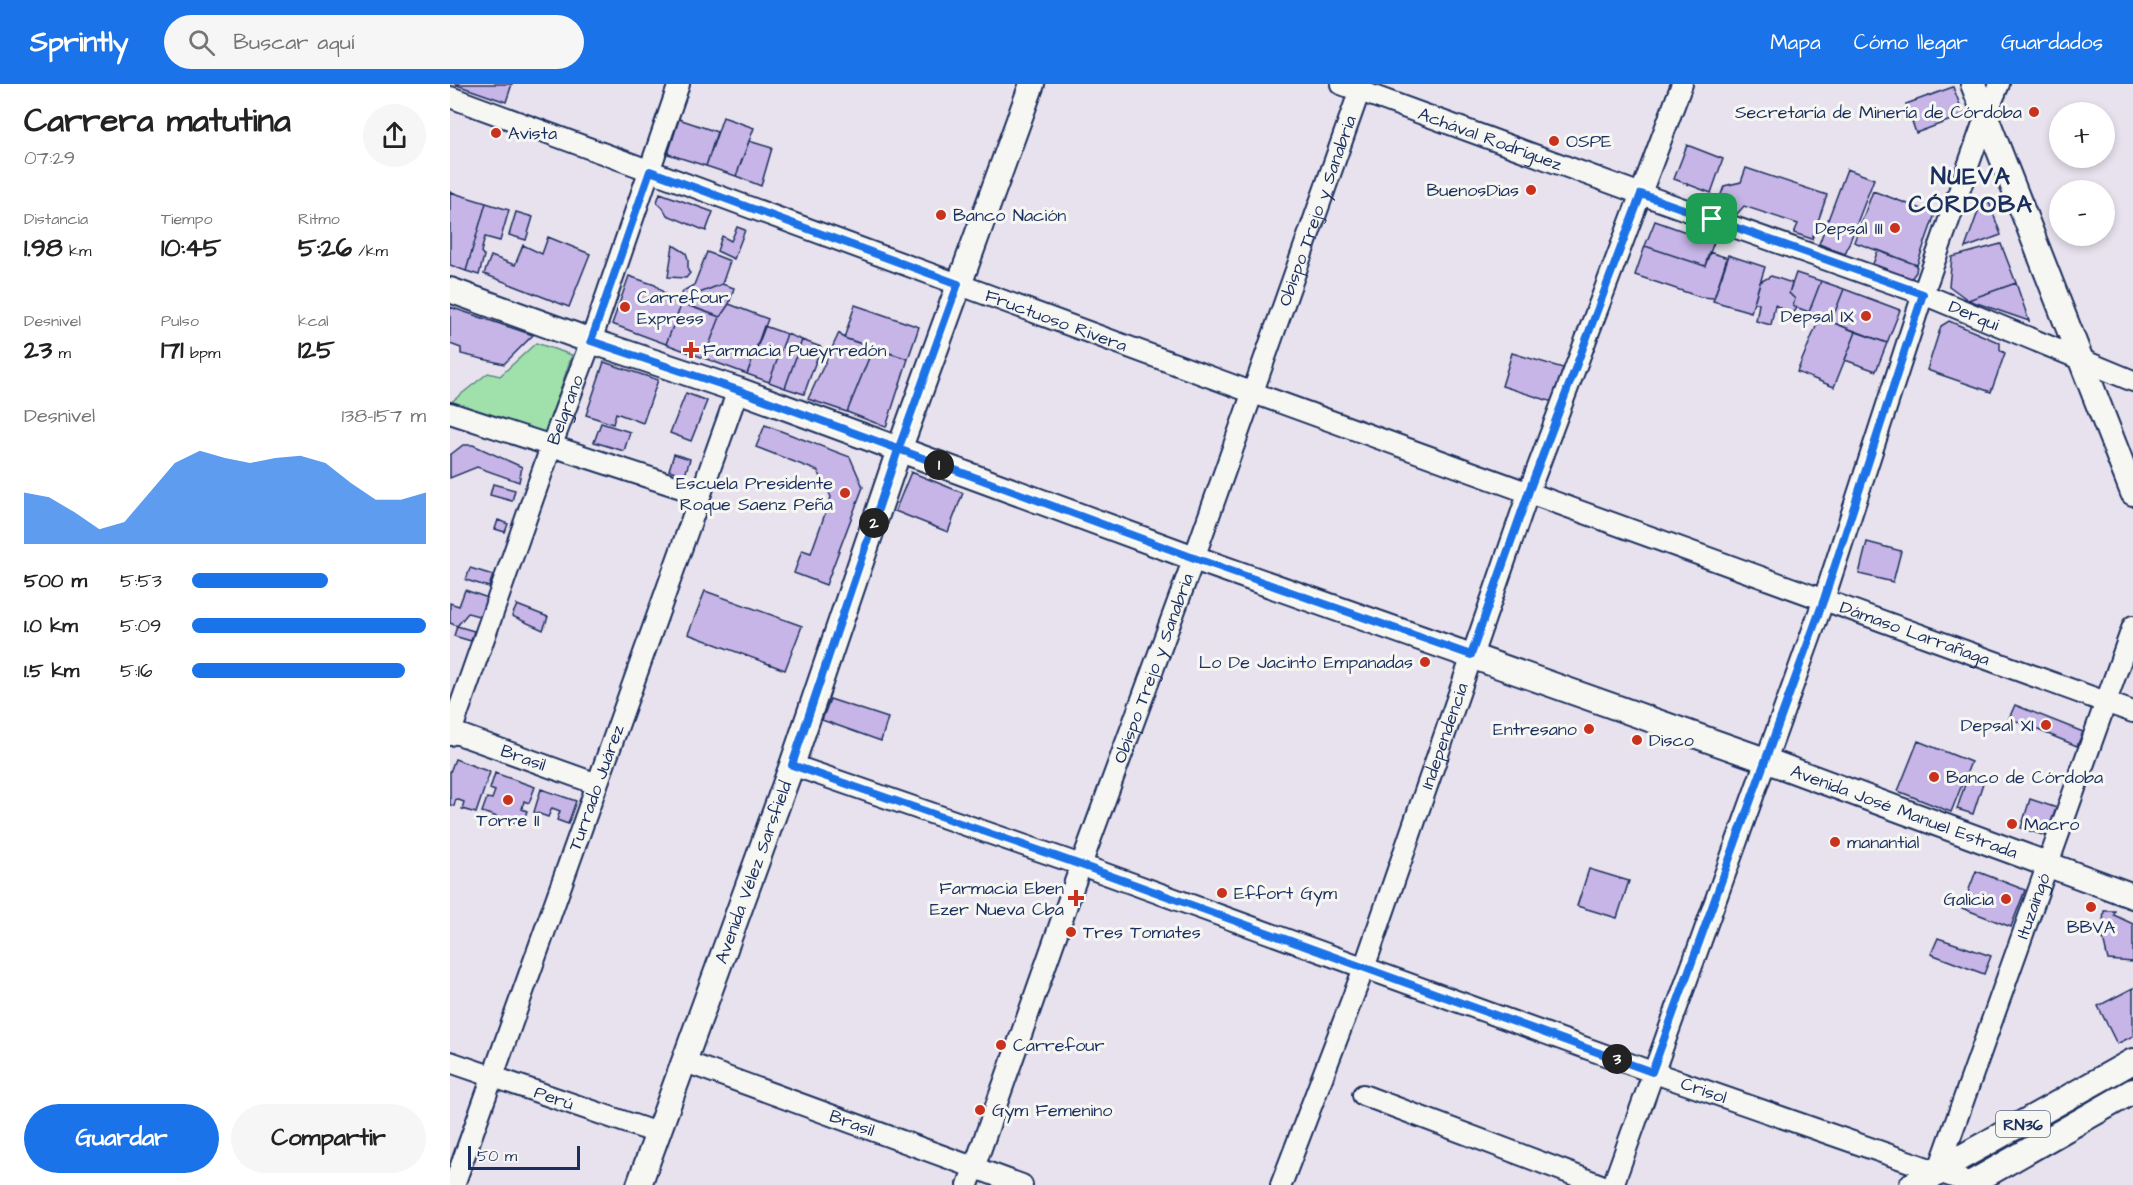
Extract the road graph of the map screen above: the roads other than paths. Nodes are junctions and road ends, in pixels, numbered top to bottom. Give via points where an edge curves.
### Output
1 (680, 84) edge
2 (1032, 84) edge
3 (1341, 84) edge
4 (1682, 84) edge
5 (1973, 84) edge
6 (1999, 84) edge
7 (1361, 88) edge
8 (450, 97) edge
9 (1986, 115) junction
10 (650, 171) junction
11 (1641, 194) junction
12 (958, 284) junction
13 (450, 290) edge
14 (1923, 294) junction
15 (591, 341) junction
16 (2079, 359) junction
17 (2133, 381) edge
18 (738, 390) junction
19 (1251, 392) junction
20 (452, 416) edge
21 (551, 447) junction
22 (898, 450) junction
23 (1529, 491) junction
24 (2133, 493) edge
25 (700, 494) junction
26 (1194, 558) junction
27 (1824, 599) junction
28 (2133, 626) edge
29 (1471, 655) junction
30 (2106, 702) junction
31 (2133, 712) edge
32 (450, 732) edge
33 (1765, 760) junction
34 (792, 765) junction
35 (597, 784) junction
36 (2047, 864) junction
37 (1081, 865) junction
38 (2133, 896) edge
39 (1364, 968) junction
40 (683, 1061) junction
41 (450, 1062) edge
42 (2133, 1062) edge
43 (1652, 1072) junction
44 (493, 1077) junction
45 (2133, 1091) edge
46 (1364, 1095) dead end
47 (657, 1133) junction
48 (971, 1176) edge
49 (1935, 1178) edge
50 (1972, 1184) edge
51 (454, 1185) edge
52 (639, 1185) edge
53 (1022, 1185) edge
54 (1281, 1185) edge
55 (1601, 1185) edge
56 (1613, 1185) edge
57 (1912, 1185) edge

1 - 10 street, Belgrano
2 - 12 main road, Avenida Vélez Sarsfield
3 - 7 street, Achával Rodríguez
4 - 11 street, Independencia
5 - 9 main road
6 - 9 street
7 - 11 street, Achával Rodríguez
7 - 19 street, Obispo Trejo y Sanabria
8 - 10 street, Fructuoso Rivera
9 - 14 street
9 - 16 main road
10 - 12 street, Fructuoso Rivera
10 - 15 street, Belgrano
11 - 14 street, Derqui
11 - 23 street, Independencia
12 - 19 street, Fructuoso Rivera
12 - 22 main road, Avenida Vélez Sarsfield
13 - 15 main road, Avenida José Manuel Estrada
14 - 16 street, Derqui
14 - 27 street
15 - 18 main road, Avenida José Manuel Estrada
15 - 21 street, Belgrano
16 - 17 street, Derqui
16 - 24 main road
18 - 22 main road, Avenida José Manuel Estrada
18 - 25 street, Turrado Juárez
19 - 23 street, Fructuoso Rivera
19 - 26 street, Obispo Trejo y Sanabria
20 - 21 street
21 - 25 street
21 - 32 street, Belgrano
22 - 26 main road, Avenida José Manuel Estrada
22 - 34 main road, Avenida Vélez Sarsfield
23 - 27 street, Dámaso Larrañaga
23 - 29 street, Independencia
25 - 35 street, Turrado Juárez
26 - 29 main road, Avenida José Manuel Estrada
26 - 37 street, Obispo Trejo y Sanabria
27 - 30 street, Dámaso Larrañaga
27 - 33 street
28 - 30 street, Ituzaingó
29 - 33 main road, Avenida José Manuel Estrada
29 - 39 street, Independencia
30 - 31 street, Dámaso Larrañaga
30 - 36 street, Ituzaingó
32 - 35 street, Brasil
33 - 36 main road, Avenida José Manuel Estrada
33 - 43 street
34 - 37 street, Crisol
34 - 40 main road, Avenida Vélez Sarsfield
35 - 44 street, Turrado Juárez
36 - 38 main road, Avenida José Manuel Estrada
36 - 49 street, Ituzaingó
37 - 39 street, Crisol
37 - 48 street, Obispo Trejo y Sanabria
39 - 43 street, Crisol
39 - 54 street, Independencia
40 - 47 main road, Avenida Vélez Sarsfield
40 - 48 street, Brasil
41 - 44 street, Perú
42 - 49 main road, RN36
43 - 49 street, Crisol
43 - 56 street
44 - 47 street, Perú
44 - 51 street, Turrado Juárez
45 - 50 main road, RN36
46 - 55 street
47 - 52 main road, Avenida Vélez Sarsfield
48 - 53 street, Brasil
49 - 50 street, Crisol
49 - 57 main road, RN36

